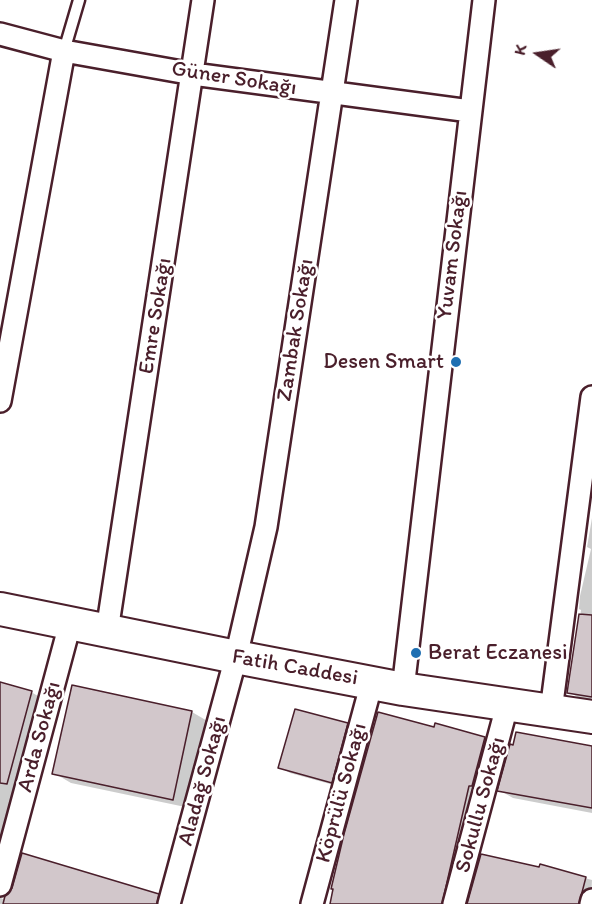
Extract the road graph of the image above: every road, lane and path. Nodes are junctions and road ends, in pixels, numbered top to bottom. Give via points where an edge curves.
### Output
1 (79, 0) edge
2 (203, 0) edge
3 (346, 0) edge
4 (484, 0) edge
5 (0, 34) edge
6 (64, 51) junction
7 (193, 74) junction
8 (332, 94) junction
9 (470, 111) junction
10 (592, 397) edge
11 (0, 401) edge
12 (0, 609) edge
13 (70, 624) junction
14 (107, 631) junction
15 (236, 657) junction
16 (372, 682) junction
17 (403, 689) junction
18 (507, 706) junction
19 (551, 711) junction
20 (592, 717) edge
21 (0, 885) edge
22 (592, 900) edge
23 (169, 904) edge
24 (312, 904) edge
25 (454, 904) edge
26 (591, 904) edge

1 - 6 lane
2 - 7 street, Emre Sokağı
3 - 8 street, Zambak Sokağı
4 - 9 street, Yuvam Sokağı
5 - 6 street, Güner Sokağı
6 - 7 street, Güner Sokağı
6 - 11 street
7 - 8 street, Güner Sokağı
7 - 14 street, Emre Sokağı
8 - 9 street, Güner Sokağı
8 - 15 street, Zambak Sokağı via 266,527
9 - 17 street, Yuvam Sokağı
10 - 19 street
12 - 13 main road, Fatih Caddesi
13 - 14 main road, Fatih Caddesi
13 - 21 street, Arda Sokağı
14 - 15 main road, Fatih Caddesi
15 - 16 main road, Fatih Caddesi
15 - 23 street, Aladağ Sokağı
16 - 17 main road, Fatih Caddesi
16 - 24 street, Köprülü Sokağı
17 - 18 main road, Fatih Caddesi
18 - 19 main road, Fatih Caddesi
18 - 25 street, Sokullu Sokağı
19 - 20 main road, Fatih Caddesi
22 - 26 street

